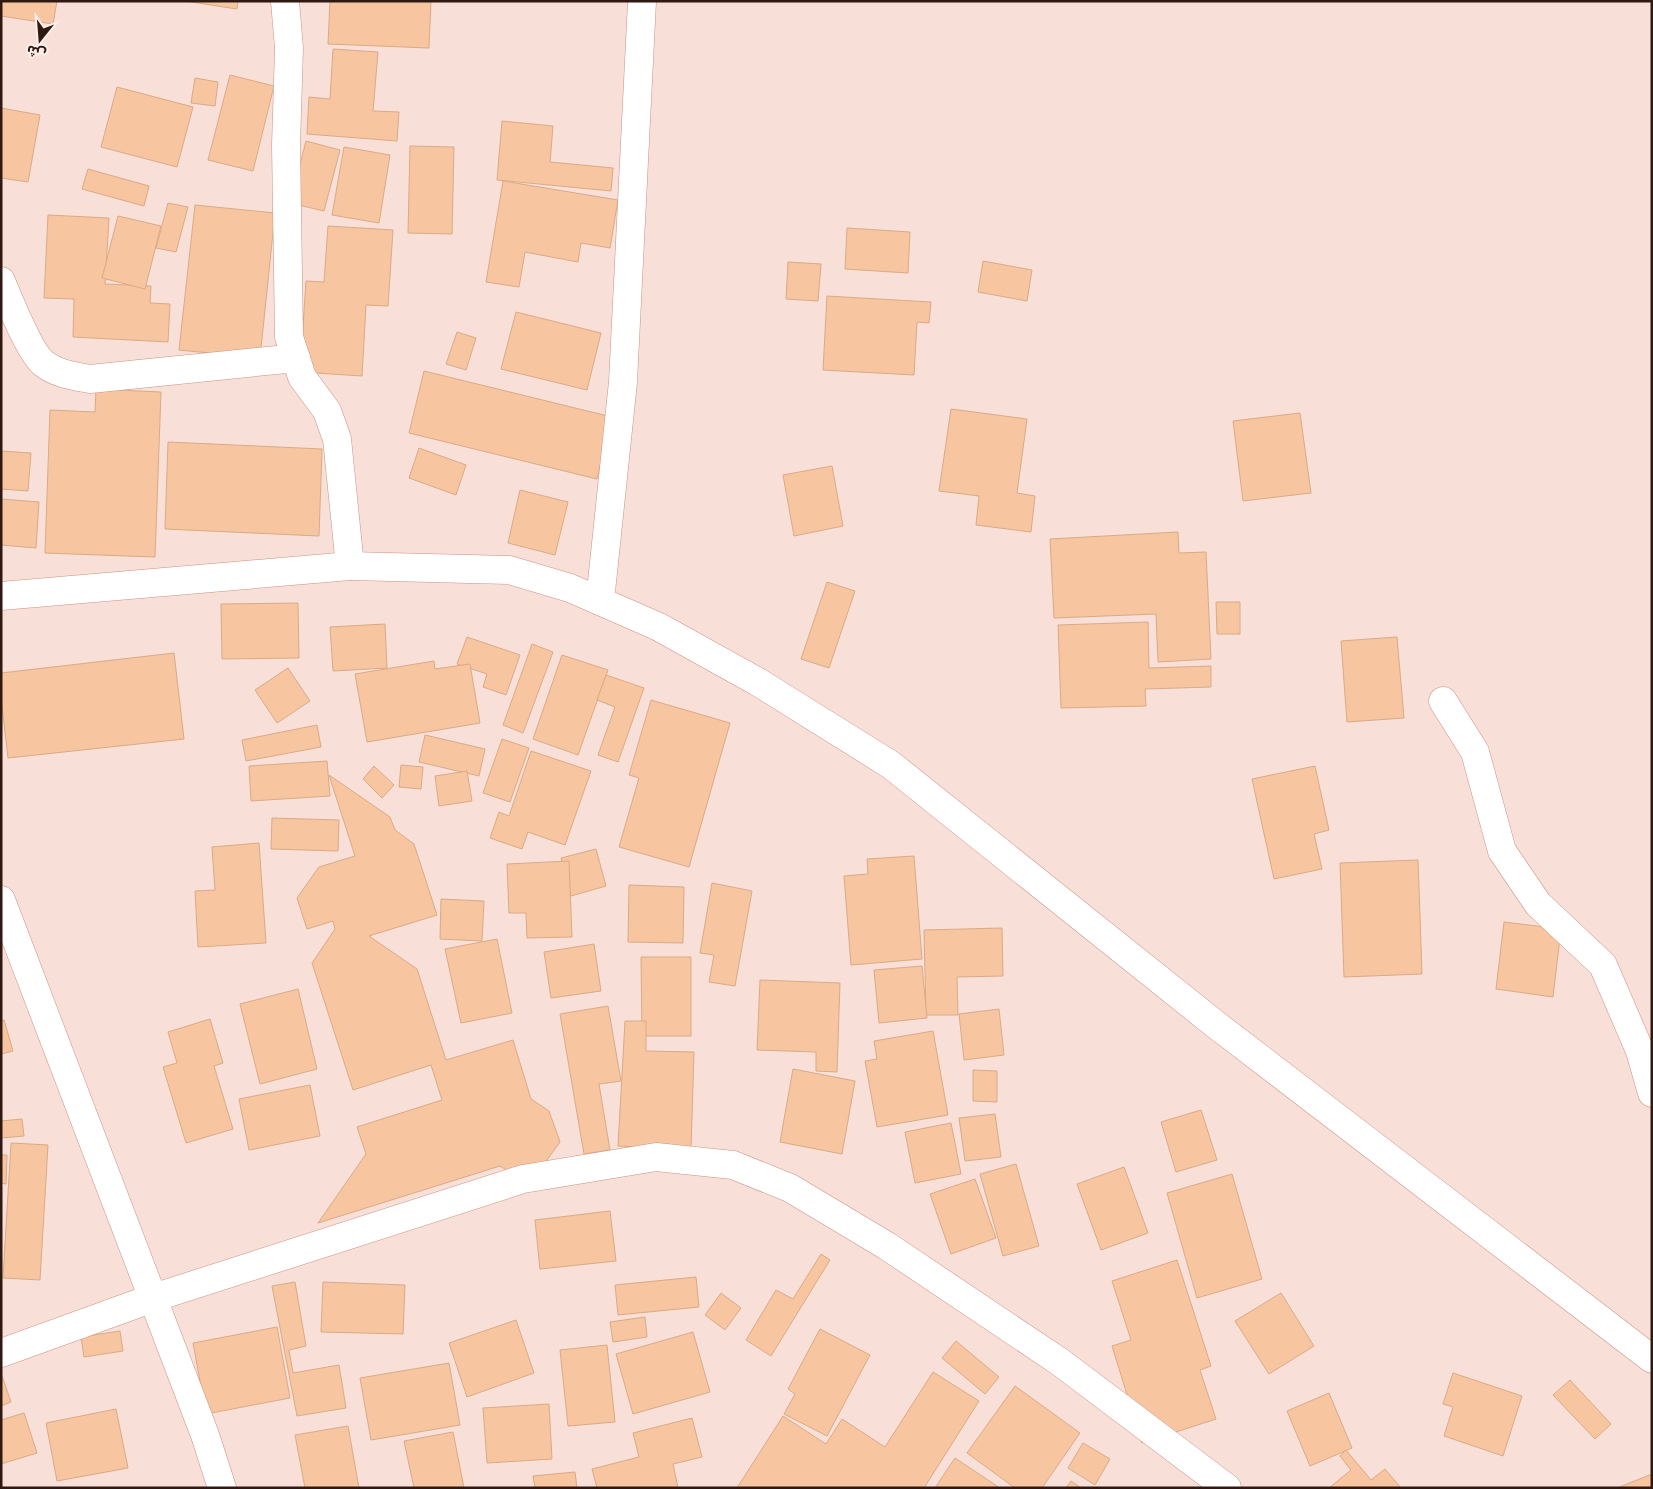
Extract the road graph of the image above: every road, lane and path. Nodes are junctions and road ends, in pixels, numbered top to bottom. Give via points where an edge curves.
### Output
1 (285, 1) edge
2 (642, 1) edge
3 (1, 281) edge
4 (296, 358) junction
5 (350, 566) junction
6 (1, 596) edge
7 (600, 601) junction
8 (1443, 701) dead end
9 (1, 900) edge
10 (1652, 1093) edge
11 (153, 1298) junction
12 (1, 1353) edge
13 (1652, 1359) edge
14 (1213, 1484) edge
15 (222, 1488) edge

1 - 4 street via 289,48 286,145 289,337
2 - 7 street via 623,382
3 - 4 street via 21,328 42,362 63,374 90,379
4 - 5 street via 302,376 327,411 338,438
5 - 6 street
5 - 7 street via 509,570 570,588
7 - 13 street via 659,627 758,682 891,765 1216,1024
8 - 10 street via 1475,752 1502,851 1538,904 1603,965 1640,1051
9 - 11 street
11 - 12 street
11 - 14 street via 523,1179 656,1157 733,1165 790,1188 887,1246 1060,1362
11 - 15 street

